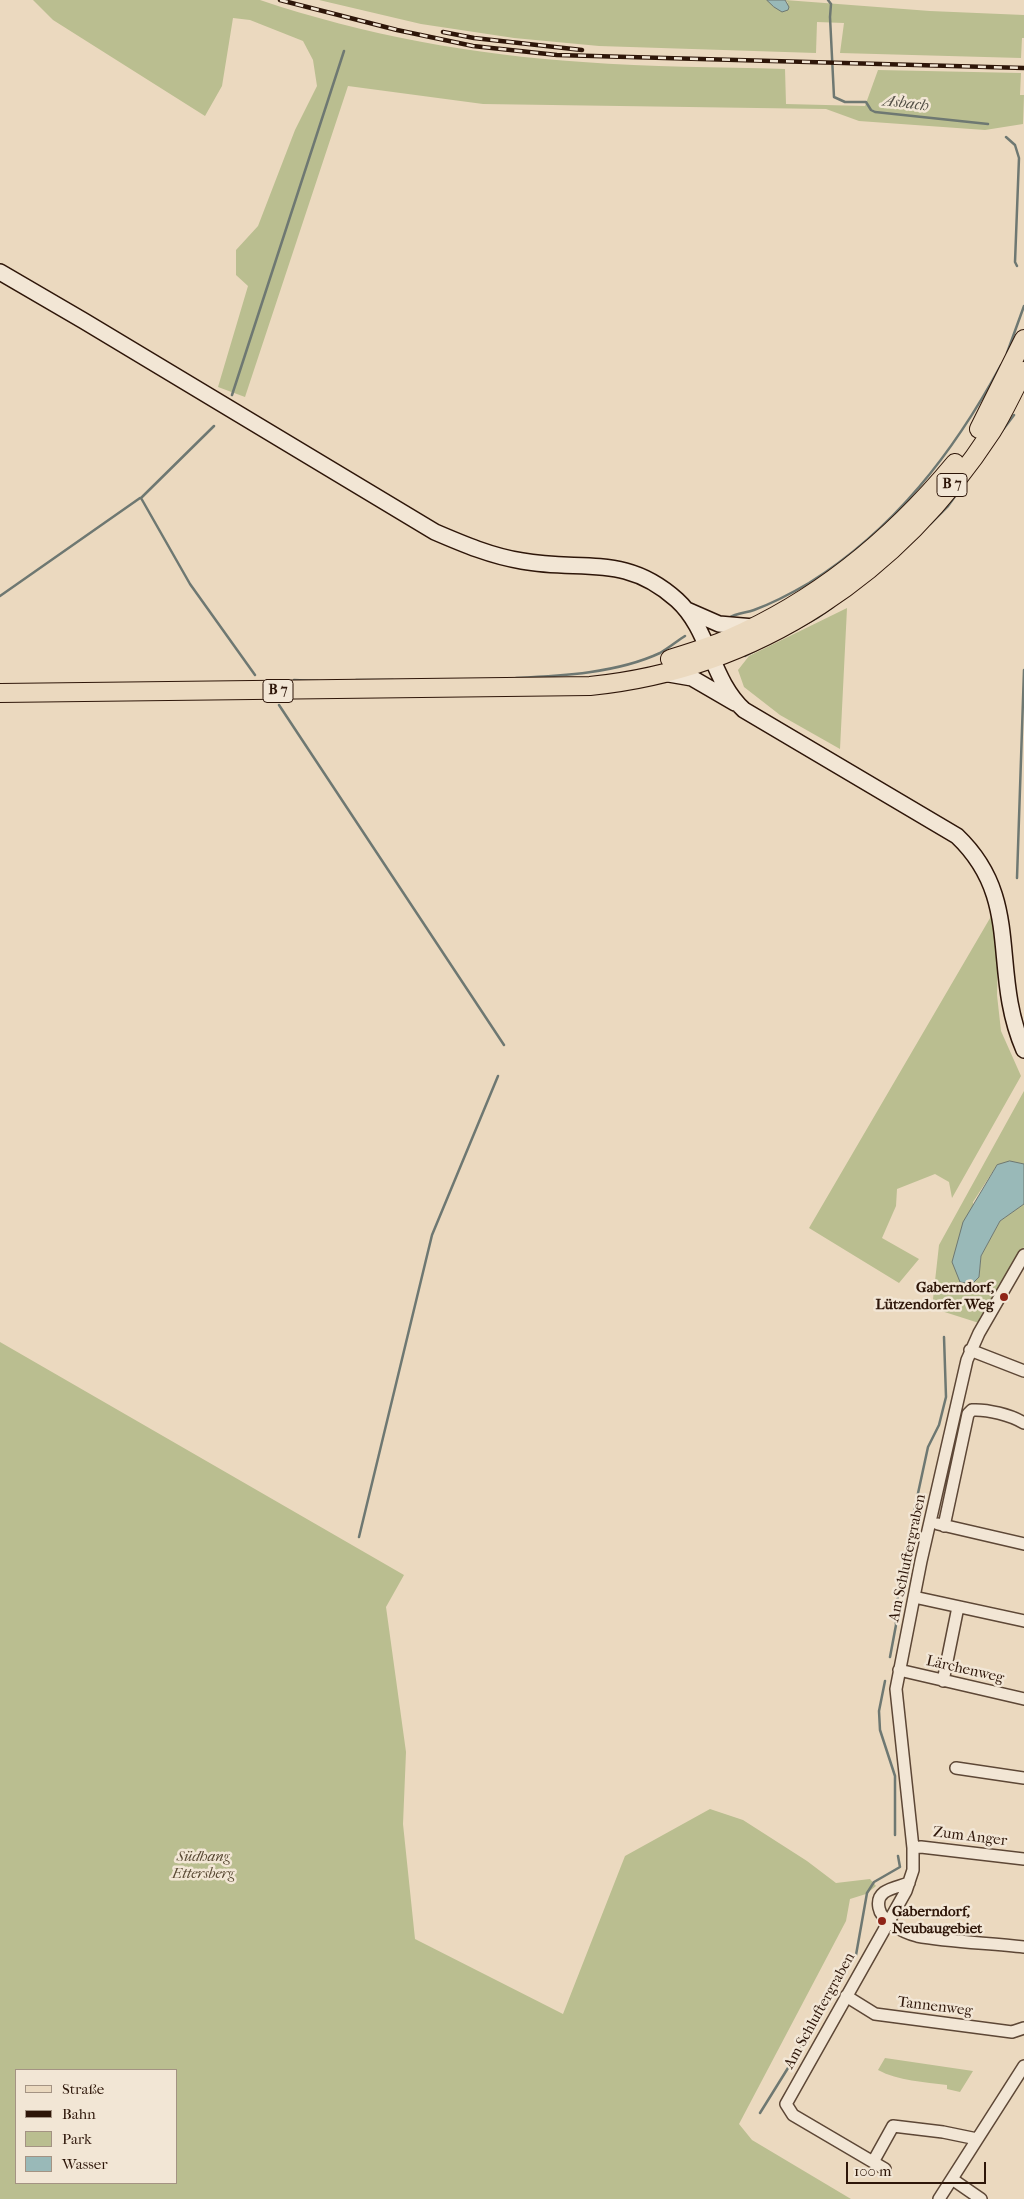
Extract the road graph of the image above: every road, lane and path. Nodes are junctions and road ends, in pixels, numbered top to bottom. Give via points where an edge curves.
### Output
1 (0, 272) edge
2 (1024, 339) edge
3 (1024, 371) edge
4 (687, 610) junction
5 (754, 627) junction
6 (711, 652) junction
7 (661, 673) junction
8 (556, 687) junction
9 (0, 693) edge
10 (737, 704) junction
11 (1024, 1050) edge
12 (1024, 1255) edge
13 (970, 1350) junction
14 (1024, 1371) edge
15 (1024, 1423) edge
16 (931, 1523) junction
17 (944, 1526) junction
18 (1024, 1544) edge
19 (914, 1597) junction
20 (958, 1607) junction
21 (1024, 1621) edge
22 (900, 1670) junction
23 (943, 1682) junction
24 (1024, 1699) edge
25 (956, 1768) dead end
26 (1024, 1778) edge
27 (913, 1848) junction
28 (1024, 1859) edge
29 (909, 1882) junction
30 (888, 1921) junction
31 (1024, 1947) edge
32 (846, 1996) junction
33 (1024, 2028) edge
34 (1024, 2066) edge
35 (977, 2139) junction
36 (873, 2162) junction
37 (885, 2168) dead end
38 (952, 2179) junction
39 (939, 2199) edge
40 (981, 2199) edge

1 - 4 street via 435,532 473,548 523,562 607,566 631,573 663,589
2 - 5 main road, B 7 via 982,424 933,490 882,542 846,570 806,598
3 - 6 main road, B 7 via 992,430 942,499 894,547 814,611 757,642
4 - 5 street via 719,624
4 - 6 street
5 - 6 main road, B 7
6 - 7 main road, B 7
6 - 8 main road, B 7
6 - 10 street
7 - 8 main road, B 7 via 607,685
7 - 10 street via 700,682
8 - 9 main road, B 7
10 - 11 street via 772,728 957,836 984,860 1006,901 1010,929 1010,999
12 - 13 street, Am Schluftergraben
13 - 14 street
13 - 16 street, Am Schluftergraben
15 - 17 street via 978,1410 968,1414
16 - 17 street
16 - 19 street, Am Schluftergraben
17 - 18 street
19 - 20 street
19 - 22 street, Am Schluftergraben
20 - 21 street
20 - 23 street
22 - 23 street, Lärchenweg
22 - 27 street, Am Schluftergraben via 896,1705
23 - 24 street, Lärchenweg
25 - 26 street
27 - 28 street, Zum Anger via 920,1846
27 - 29 street, Am Schluftergraben via 913,1870
29 - 30 street, Am Schluftergraben
29 - 30 street via 880,1895 877,1901 879,1911
30 - 31 street via 916,1936
30 - 32 street, Am Schluftergraben
32 - 33 street, Tannenweg via 875,2014 1012,2032
32 - 36 street, Am Schluftergraben via 786,2104 793,2115
34 - 35 street
35 - 36 street via 893,2126
35 - 38 street
36 - 37 street
38 - 39 street
38 - 40 street

